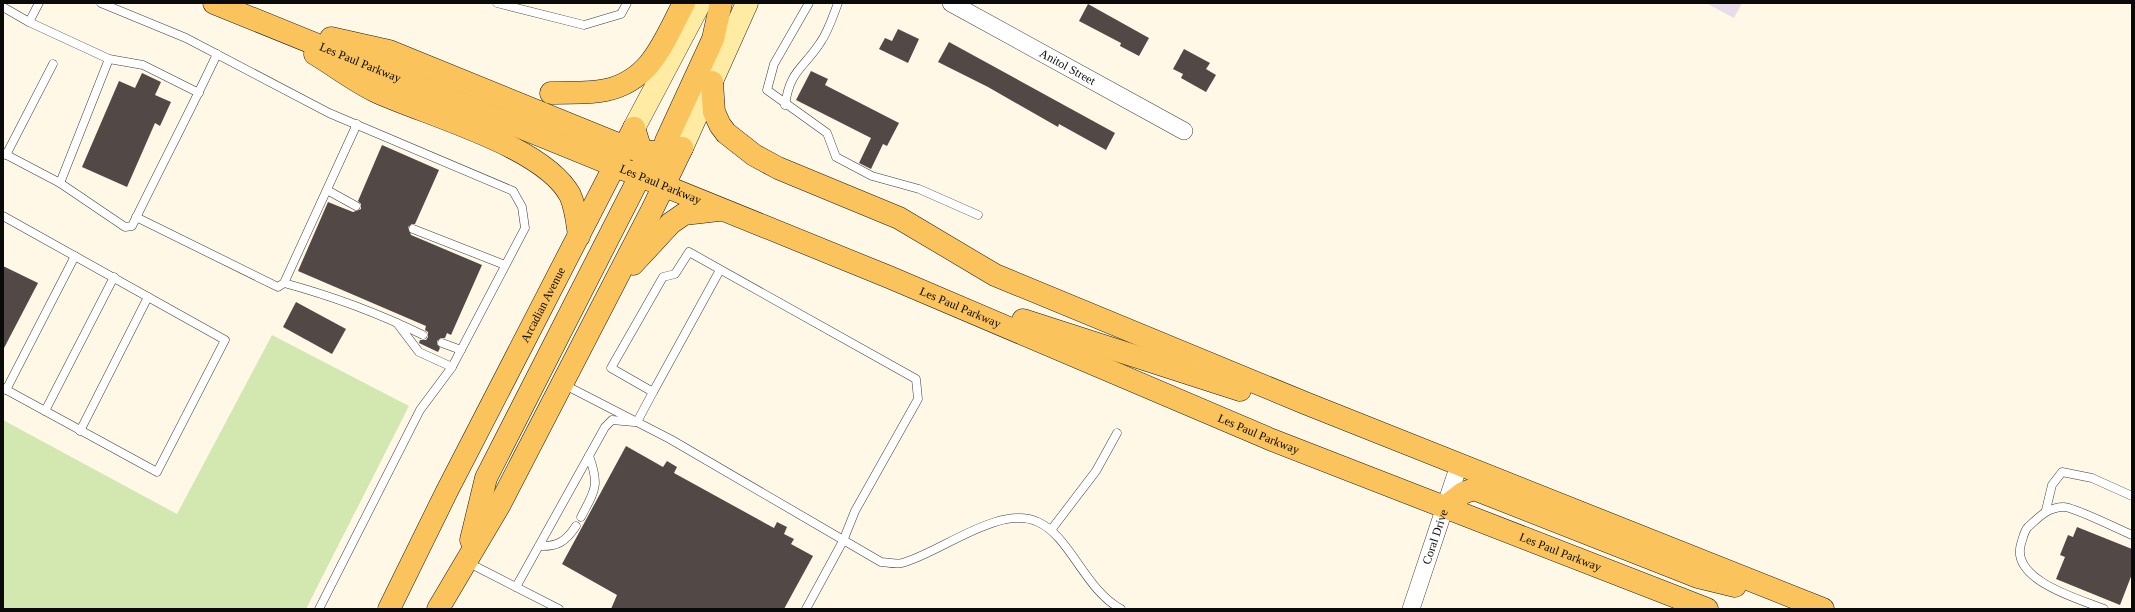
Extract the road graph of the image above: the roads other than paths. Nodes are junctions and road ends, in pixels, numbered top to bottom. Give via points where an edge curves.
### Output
1 (39, 3) edge
2 (101, 3) edge
3 (214, 3) edge
4 (497, 3) edge
5 (628, 3) edge
6 (684, 3) edge
7 (700, 3) edge
8 (721, 3) edge
9 (738, 3) edge
10 (747, 3) edge
11 (808, 3) edge
12 (838, 3) edge
13 (951, 3) edge
14 (3, 7) edge
15 (29, 22) junction
16 (263, 22) junction
17 (732, 38) junction
18 (217, 54) junction
19 (109, 59) junction
20 (53, 64) dead end
21 (712, 82) junction
22 (199, 93) junction
23 (551, 93) dead end
24 (785, 105) junction
25 (357, 124) junction
26 (1184, 130) dead end
27 (5, 154) edge
28 (652, 154) junction
29 (615, 166) junction
30 (60, 183) junction
31 (664, 186) junction
32 (327, 190) junction
33 (356, 206) dead end
34 (720, 210) junction
35 (978, 215) dead end
36 (3, 216) edge
37 (136, 217) junction
38 (413, 229) dead end
39 (579, 236) junction
40 (75, 256) junction
41 (505, 265) junction
42 (720, 270) junction
43 (114, 277) junction
44 (889, 277) junction
45 (284, 283) junction
46 (614, 284) junction
47 (148, 297) junction
48 (395, 321) junction
49 (423, 335) dead end
50 (442, 343) dead end
51 (461, 350) junction
52 (452, 367) junction
53 (563, 384) junction
54 (5, 389) edge
55 (653, 392) junction
56 (1305, 402) junction
57 (45, 411) junction
58 (637, 422) junction
59 (80, 430) junction
60 (1117, 433) dead end
61 (589, 456) junction
62 (1459, 465) junction
63 (2132, 496) edge
64 (1445, 507) junction
65 (2046, 510) junction
66 (581, 517) dead end
67 (576, 526) dead end
68 (1051, 530) junction
69 (2132, 535) edge
70 (843, 541) junction
71 (539, 546) junction
72 (466, 561) junction
73 (516, 587) junction
74 (1116, 608) edge
75 (319, 609) edge
76 (389, 609) edge
77 (438, 609) edge
78 (559, 609) edge
79 (806, 609) edge
80 (1411, 609) edge
81 (1707, 609) edge
82 (1823, 609) edge
83 (2104, 609) edge

1 - 15 lane
2 - 18 lane via 186,38
3 - 16 main road, Les Paul Parkway
4 - 5 lane via 584,25 621,14
6 - 23 main road via 653,62 631,81 605,91
7 - 28 main road
8 - 28 main road via 713,39 666,141
9 - 17 main road
10 - 17 main road
11 - 24 lane via 774,64 767,90
12 - 24 lane via 820,43 800,65 788,86
13 - 26 street, Anitol Street
14 - 15 lane
15 - 19 lane
16 - 28 main road via 389,51
16 - 29 main road, Les Paul Parkway
16 - 39 main road via 374,90 516,149 549,170 569,194 576,210
17 - 21 main road
18 - 22 lane
18 - 25 lane
19 - 22 lane via 143,65
19 - 30 lane
20 - 27 lane
21 - 28 main road
21 - 56 main road via 714,112 720,126 754,155 778,168 899,218 995,275
22 - 37 lane
24 - 35 lane via 827,134 836,157 872,176 919,189
25 - 32 lane
25 - 41 lane via 513,191 522,207 525,228
27 - 30 lane
28 - 29 main road, Les Paul Parkway
28 - 31 main road, Les Paul Parkway
28 - 72 main road via 486,478
29 - 39 main road, Arcadian Avenue
30 - 37 lane via 125,227 132,226
31 - 34 main road, Les Paul Parkway
31 - 46 main road
32 - 33 lane
32 - 45 lane
34 - 44 main road, Les Paul Parkway
34 - 46 main road via 684,214 670,223
36 - 40 lane
37 - 45 lane via 278,286
38 - 41 lane
39 - 76 main road, Arcadian Avenue
40 - 43 lane
40 - 54 lane
41 - 51 lane
42 - 55 lane
42 - 55 lane via 689,252 685,255 675,274 663,276 611,368
42 - 70 lane via 916,379 918,399 855,511
43 - 47 lane
43 - 57 lane
44 - 56 main road via 1273,401
44 - 64 main road, Les Paul Parkway via 1272,440
45 - 48 lane
46 - 53 main road
47 - 59 lane
47 - 59 lane via 225,340 157,472
48 - 49 lane
48 - 52 lane via 419,352
50 - 51 lane
51 - 52 lane
52 - 75 lane via 420,410
53 - 58 lane
53 - 72 main road via 499,506
54 - 57 lane
55 - 58 lane
56 - 62 main road
57 - 59 lane
58 - 61 lane via 612,420 605,427
58 - 70 lane
60 - 68 lane via 1096,471
61 - 66 lane via 596,474 594,491
61 - 71 lane
62 - 64 street, Coral Drive
62 - 82 main road
63 - 65 lane via 2092,478 2062,472 2052,485
64 - 80 street, Coral Drive
64 - 81 main road, Les Paul Parkway
64 - 82 main road via 1463,493 1474,489 1698,577
65 - 69 lane via 2065,507
65 - 83 lane via 2026,530 2019,552 2025,568 2055,590
67 - 71 lane via 560,544
68 - 70 lane via 1038,521 995,521 901,563 881,562
68 - 74 lane via 1098,592
70 - 79 lane
71 - 73 lane
72 - 73 lane
72 - 77 main road
73 - 78 lane

